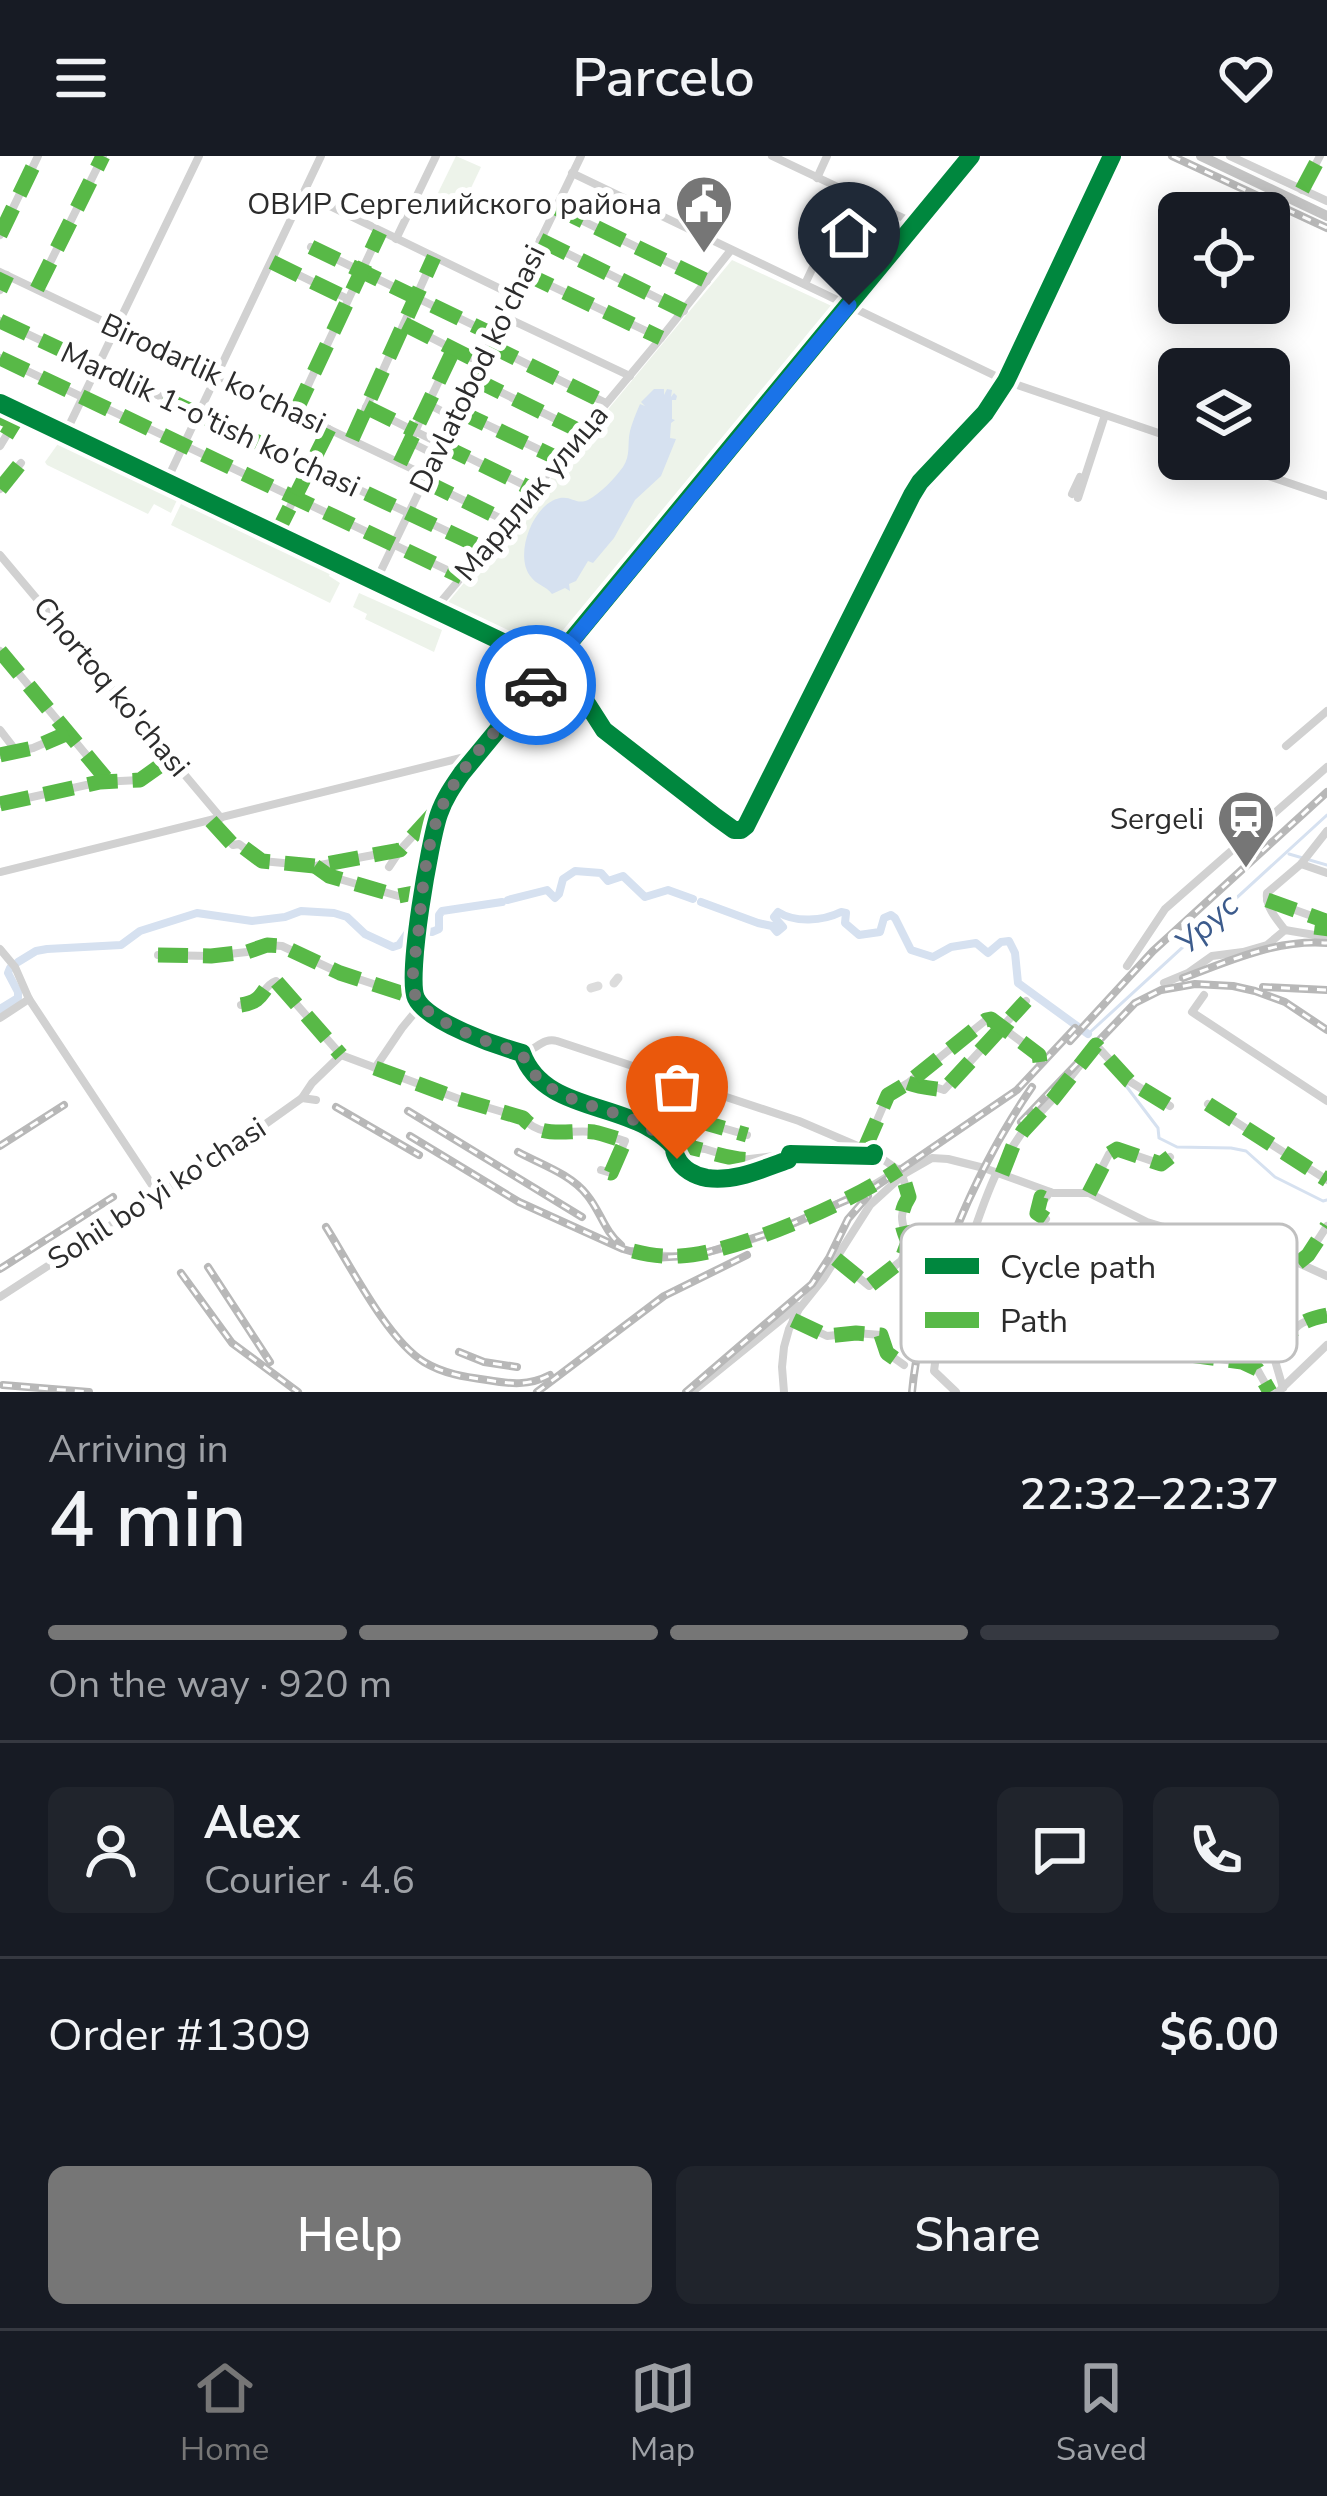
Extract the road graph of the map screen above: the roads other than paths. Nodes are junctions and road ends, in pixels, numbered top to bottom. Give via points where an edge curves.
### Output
1 (38, 156) edge
2 (103, 156) edge
3 (199, 156) edge
4 (321, 156) edge
5 (436, 156) edge
6 (580, 156) edge
7 (772, 156) edge
8 (827, 156) edge
9 (971, 156) edge
10 (1116, 156) edge
11 (1230, 156) edge
12 (1320, 156) edge
13 (1211, 157) edge
14 (572, 173) junction
15 (817, 178) junction
16 (304, 193) junction
17 (848, 193) junction
18 (1305, 193) junction
19 (556, 208) junction
20 (1327, 208) edge
21 (913, 223) junction
22 (380, 232) junction
23 (0, 235) edge
24 (396, 239) junction
25 (540, 240) junction
26 (311, 247) dead end
27 (731, 250) junction
28 (434, 257) junction
29 (272, 262) junction
30 (360, 272) junction
31 (524, 273) junction
32 (3, 274) edge
33 (707, 281) junction
34 (805, 284) junction
35 (37, 289) junction
36 (0, 290) edge
37 (513, 295) junction
38 (416, 298) junction
39 (348, 299) junction
40 (845, 303) junction
41 (684, 311) junction
42 (503, 316) junction
43 (0, 321) edge
44 (404, 324) junction
45 (116, 328) junction
46 (494, 335) junction
47 (661, 338) junction
48 (489, 345) junction
49 (454, 349) junction
50 (0, 358) edge
51 (481, 363) junction
52 (98, 367) junction
53 (218, 376) junction
54 (630, 376) junction
55 (473, 379) junction
56 (1010, 383) junction
57 (82, 398) junction
58 (0, 403) edge
59 (607, 403) junction
60 (428, 404) junction
61 (366, 407) junction
62 (295, 413) junction
63 (457, 414) junction
64 (199, 415) junction
65 (1103, 416) junction
66 (0, 417) edge
67 (329, 428) junction
68 (415, 431) junction
69 (582, 433) junction
70 (65, 434) junction
71 (1158, 435) edge
72 (352, 439) junction
73 (410, 442) junction
74 (185, 445) junction
75 (0, 446) edge
76 (439, 450) junction
77 (559, 460) junction
78 (21, 463) dead end
79 (400, 463) junction
80 (309, 467) junction
81 (425, 478) junction
82 (1286, 480) edge
83 (1290, 480) edge
84 (166, 482) junction
85 (0, 489) edge
86 (534, 490) junction
87 (1324, 492) edge
88 (1075, 496) dead end
89 (294, 497) junction
90 (408, 514) junction
91 (508, 522) junction
92 (276, 535) junction
93 (393, 545) junction
94 (485, 549) junction
95 (0, 555) edge
96 (462, 577) junction
97 (375, 583) junction
98 (434, 610) junction
99 (839, 640) junction
100 (0, 651) edge
101 (550, 665) junction
102 (834, 667) junction
103 (560, 680) junction
104 (536, 686) junction
105 (1327, 711) edge
106 (0, 730) edge
107 (68, 733) junction
108 (1286, 746) dead end
109 (17, 752) junction
110 (478, 753) junction
111 (0, 755) edge
112 (171, 758) junction
113 (453, 761) junction
114 (1327, 767) edge
115 (462, 773) junction
116 (659, 776) junction
117 (108, 782) junction
118 (0, 804) edge
119 (440, 813) junction
120 (216, 819) junction
121 (1327, 831) edge
122 (743, 832) junction
123 (400, 850) junction
124 (1301, 864) junction
125 (315, 866) junction
126 (389, 867) dead end
127 (0, 872) edge
128 (1327, 873) edge
129 (424, 891) junction
130 (1267, 900) junction
131 (1285, 930) junction
132 (1324, 937) edge
133 (0, 949) edge
134 (158, 956) dead end
135 (1127, 966) dead end
136 (1164, 982) dead end
137 (415, 994) junction
138 (1204, 995) dead end
139 (28, 999) junction
140 (1026, 1001) dead end
141 (241, 1005) dead end
142 (422, 1005) junction
143 (0, 1018) edge
144 (1003, 1025) junction
145 (522, 1053) junction
146 (341, 1055) junction
147 (1040, 1062) dead end
148 (375, 1068) junction
149 (908, 1083) junction
150 (700, 1089) junction
151 (304, 1095) junction
152 (316, 1100) dead end
153 (1327, 1101) edge
154 (1208, 1104) dead end
155 (1170, 1106) dead end
156 (695, 1120) junction
157 (747, 1135) dead end
158 (673, 1144) junction
159 (686, 1146) junction
160 (869, 1151) junction
161 (790, 1154) junction
162 (1170, 1157) dead end
163 (601, 1170) dead end
164 (902, 1173) junction
165 (1000, 1173) junction
166 (1327, 1180) edge
167 (1089, 1192) junction
168 (158, 1194) junction
169 (1046, 1194) junction
170 (1046, 1220) dead end
171 (902, 1224) edge
172 (977, 1224) edge
173 (1155, 1224) edge
174 (1327, 1226) edge
175 (633, 1251) dead end
176 (836, 1259) junction
177 (901, 1261) edge
178 (1298, 1263) joint
179 (1327, 1276) edge
180 (0, 1297) edge
181 (808, 1298) junction
182 (1327, 1315) edge
183 (793, 1320) junction
184 (1297, 1326) edge
185 (1327, 1345) edge
186 (935, 1362) edge
187 (1242, 1362) edge
188 (904, 1365) dead end
189 (1277, 1390) edge
190 (692, 1392) edge
191 (784, 1392) edge
192 (956, 1392) edge

1 - 23 street
2 - 35 street
3 - 45 street
4 - 16 street
5 - 24 street
6 - 14 street, Davlatobod ko'chasi
7 - 15 street
8 - 15 street
9 - 21 street
10 - 56 street
11 - 18 street
12 - 18 street
13 - 18 main road
13 - 20 main road
14 - 19 street, Davlatobod ko'chasi
14 - 27 street
15 - 17 street
16 - 22 street
16 - 29 street
17 - 21 street
17 - 34 street
18 - 20 main road
19 - 25 street, Davlatobod ko'chasi
19 - 33 street
21 - 40 street
22 - 24 street
22 - 30 street
24 - 28 street
25 - 31 street, Davlatobod ko'chasi
25 - 41 street
26 - 30 street
27 - 33 street, Мардлик улица
27 - 34 street
28 - 37 street
28 - 38 street
29 - 39 street
29 - 53 street
30 - 38 street
30 - 39 street
31 - 37 street, Davlatobod ko'chasi
31 - 47 street
32 - 35 street, Birodarlik ko'chasi
32 - 36 street
33 - 41 street, Мардлик улица
34 - 40 street
35 - 45 street, Birodarlik ko'chasi
37 - 42 street, Davlatobod ko'chasi
38 - 44 street
38 - 46 street
39 - 62 street
40 - 56 street
40 - 101 street
41 - 47 street, Мардлик улица
42 - 46 street, Davlatobod ko'chasi
42 - 54 street
43 - 52 street, Mardlik 1-o'tish ko'chasi
44 - 49 street
44 - 61 street
45 - 52 street
45 - 53 street, Birodarlik ko'chasi
46 - 48 street, Davlatobod ko'chasi
47 - 54 street, Мардлик улица
48 - 51 street, Davlatobod ko'chasi
48 - 59 street
49 - 51 street
49 - 60 street
50 - 57 street
51 - 55 street, Davlatobod ko'chasi
52 - 57 street
52 - 64 street, Mardlik 1-o'tish ko'chasi
53 - 62 street, Birodarlik ko'chasi
53 - 64 street
54 - 59 street, Мардлик улица
55 - 63 street, Davlatobod ko'chasi
55 - 69 street
56 - 65 street
56 - 99 street via 918,485
56 - 102 street via 920,493
57 - 70 street
57 - 74 street
58 - 70 street
59 - 69 street, Мардлик улица
60 - 63 street
60 - 68 street
61 - 68 street
61 - 72 street
62 - 67 street, Birodarlik ko'chasi
63 - 76 street, Davlatobod ko'chasi
63 - 77 street
64 - 74 street
64 - 80 street, Mardlik 1-o'tish ko'chasi
65 - 71 street
65 - 88 street
66 - 75 street via 14,424
67 - 72 street, Birodarlik ko'chasi
67 - 80 street
68 - 73 street
68 - 76 street
69 - 77 street, Мардлик улица
70 - 84 street
72 - 79 street, Birodarlik ko'chasi
73 - 76 street
73 - 79 street
74 - 84 street
74 - 89 street
76 - 81 street, Davlatobod ko'chasi
76 - 86 street
77 - 86 street, Мардлик улица
78 - 85 street
79 - 81 street, Birodarlik ko'chasi
80 - 89 street
80 - 90 street, Mardlik 1-o'tish ko'chasi
81 - 90 street, Davlatobod ko'chasi
81 - 91 street, Birodarlik ko'chasi
82 - 87 street
83 - 87 street
84 - 92 street
86 - 91 street, Мардлик улица
89 - 92 street
89 - 93 street
90 - 93 street, Davlatobod ko'chasi
90 - 94 street, Mardlik 1-o'tish ko'chasi
91 - 94 street, Мардлик улица
92 - 97 street
93 - 96 street
93 - 97 street, Davlatobod ko'chasi
94 - 96 street, Мардлик улица
95 - 112 street, Chortoq ko'chasi
96 - 98 street, Мардлик улица
97 - 98 street
98 - 101 street
99 - 102 street
99 - 122 street
100 - 107 street
101 - 103 street
101 - 104 street
101 - 116 street via 572,680 604,730
102 - 122 street
103 - 104 street
103 - 116 street via 600,733
104 - 110 street
105 - 108 street
106 - 109 street
107 - 109 street
107 - 117 street
109 - 111 street
110 - 113 street
110 - 115 street
112 - 117 street via 140,780
112 - 120 street, Chortoq ko'chasi
113 - 115 street
113 - 120 street
114 - 135 street via 1165,908
115 - 119 street
116 - 122 street
117 - 118 street
119 - 123 street
119 - 129 street
120 - 125 street, Chortoq ko'chasi via 233,845 262,861
120 - 127 street
121 - 124 street
123 - 125 street, Chortoq ko'chasi
123 - 126 street
124 - 128 street
124 - 130 street
125 - 129 street, Chortoq ko'chasi via 398,896
129 - 137 street
130 - 131 street
130 - 132 street via 1323,920
131 - 132 street
131 - 136 street via 1267,945 1212,956
133 - 139 street
134 - 137 street via 282,946
137 - 142 street
138 - 153 street via 1192,1012
139 - 143 street
139 - 168 street
140 - 144 street
141 - 146 street via 275,981
142 - 145 street
142 - 148 street
144 - 147 street
144 - 149 street via 986,1021
144 - 149 street via 944,1090
145 - 150 street via 557,1040
145 - 158 street via 548,1088
146 - 148 street
146 - 151 street, Sohil bo'yi ko'chasi
148 - 163 street via 523,1118 541,1132 625,1141 611,1173
149 - 160 street via 884,1099
150 - 156 street
150 - 160 street
151 - 152 street
151 - 168 street, Sohil bo'yi ko'chasi
154 - 166 street
155 - 165 street via 1128,1080 1096,1045 1023,1131
156 - 157 street
156 - 159 street
158 - 159 street
158 - 161 street via 688,1171 709,1178 738,1178
159 - 161 street via 741,1160
160 - 161 street via 873,1156
160 - 164 street
162 - 167 street via 1161,1164 1115,1150
164 - 165 street via 936,1157
164 - 171 street via 909,1197
164 - 175 street via 723,1249 684,1256
164 - 176 street via 864,1212
165 - 169 street
165 - 172 street
167 - 169 street
167 - 173 street
168 - 180 street, Sohil bo'yi ko'chasi
169 - 170 street via 1036,1214
174 - 178 street
176 - 177 street via 869,1286
176 - 181 street
178 - 179 street
181 - 183 street
181 - 190 street
182 - 184 street
183 - 188 street via 827,1336 881,1335 887,1354
183 - 191 street via 782,1357
185 - 189 street
186 - 192 street via 934,1371
187 - 189 street

